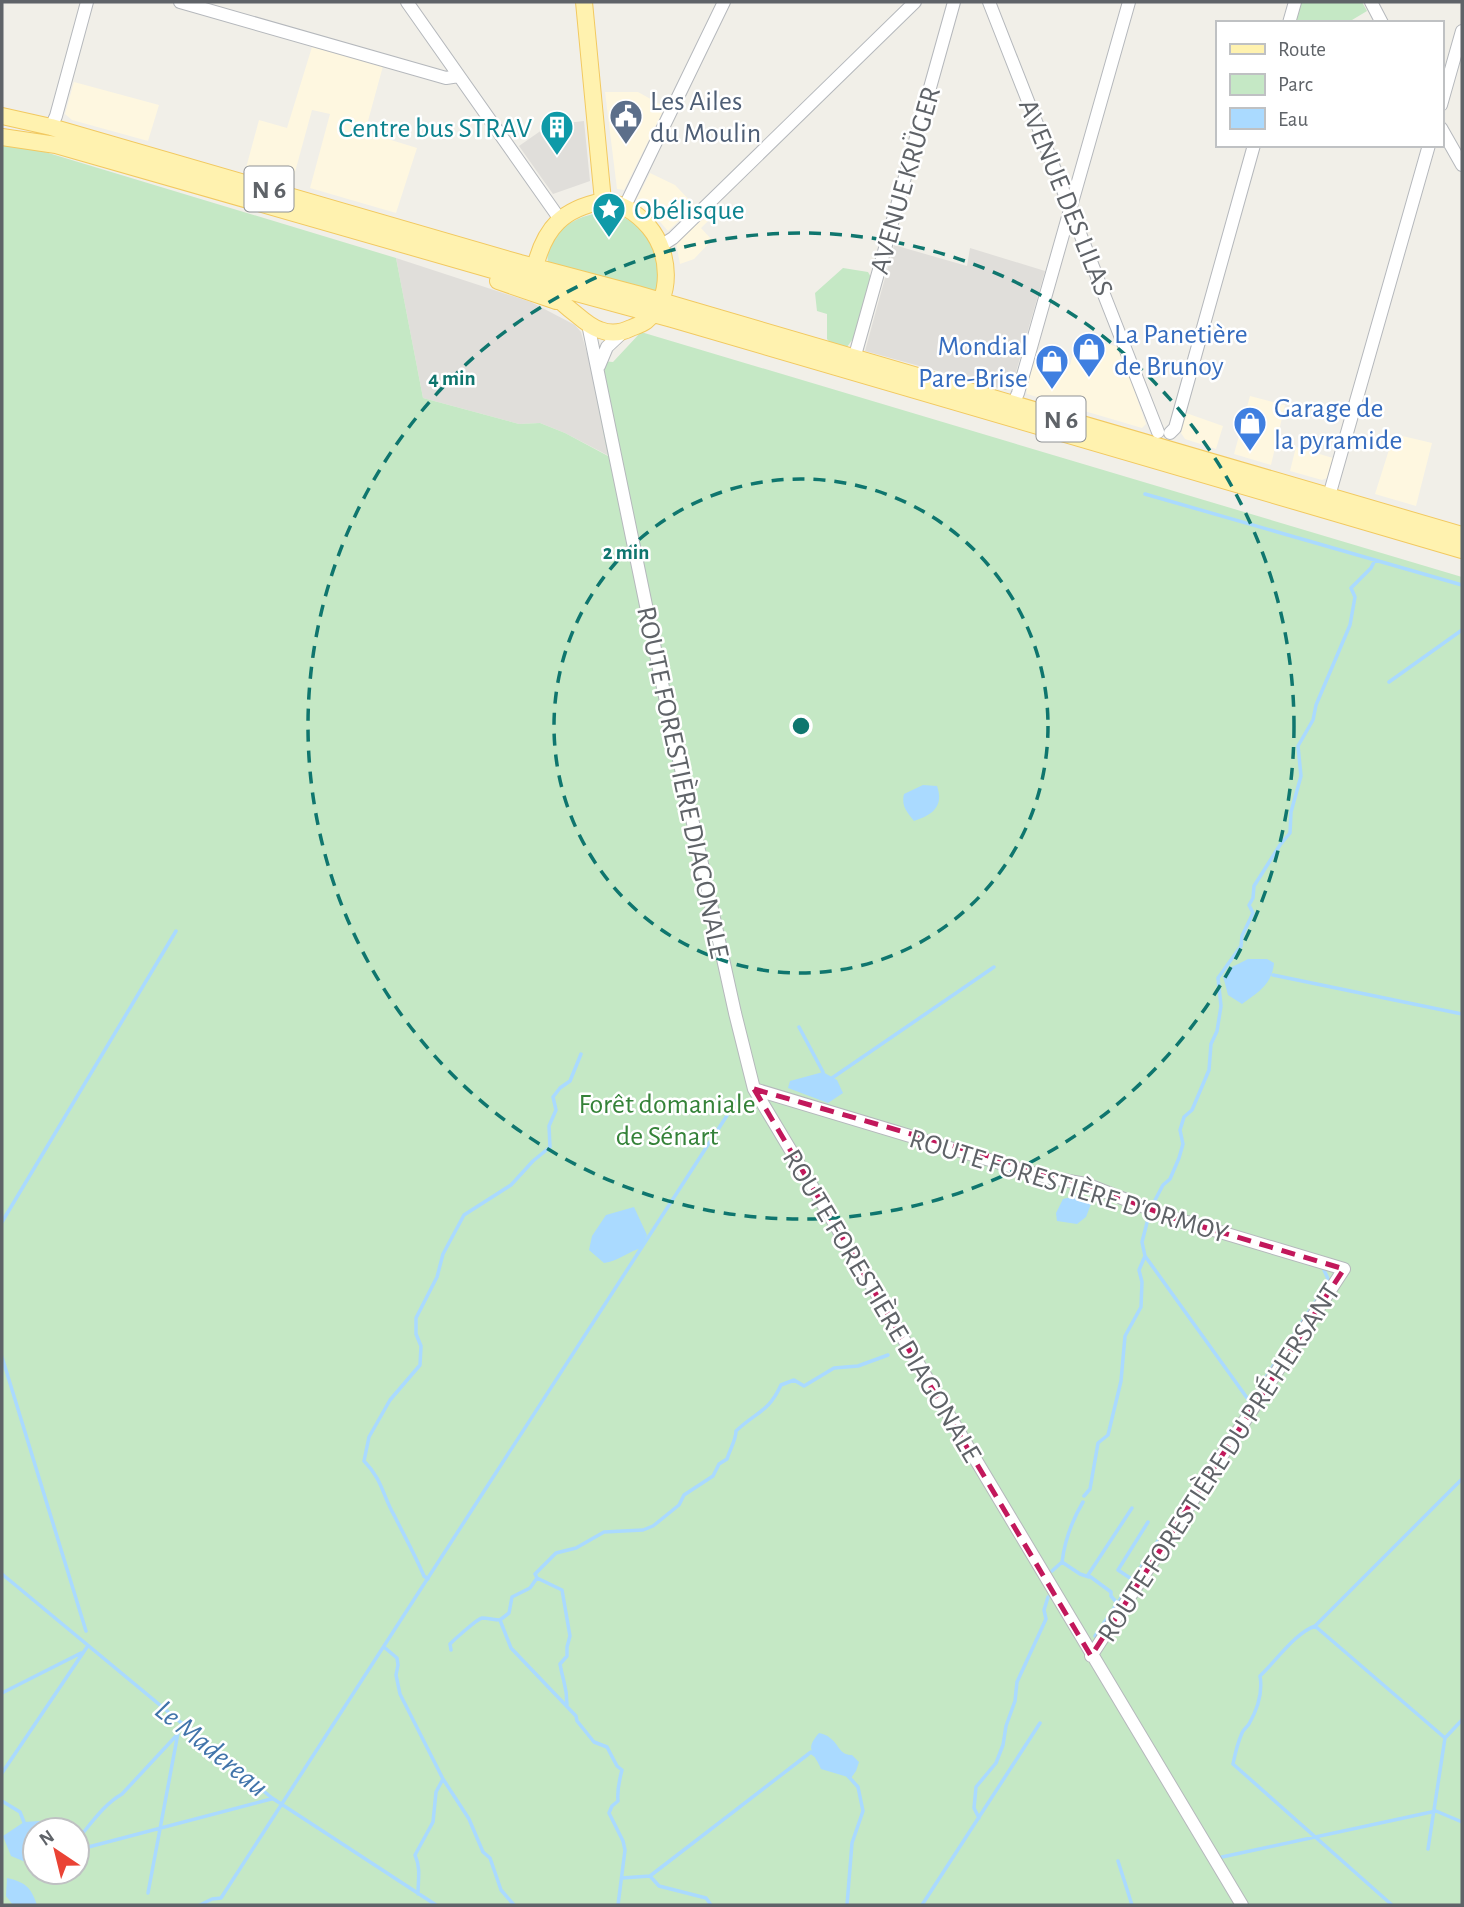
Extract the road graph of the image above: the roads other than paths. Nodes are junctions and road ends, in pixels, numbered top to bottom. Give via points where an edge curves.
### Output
1 (88, 2) edge
2 (180, 2) edge
3 (407, 2) edge
4 (584, 2) edge
5 (724, 2) edge
6 (915, 2) edge
7 (954, 2) edge
8 (989, 2) edge
9 (1129, 2) edge
10 (1295, 2) edge
11 (1371, 2) edge
12 (1290, 21) edge
13 (1381, 21) edge
14 (1462, 31) edge
15 (459, 76) junction
16 (1443, 98) edge
17 (2, 116) edge
18 (53, 121) junction
19 (2, 131) edge
20 (1443, 132) edge
21 (2, 137) edge
22 (55, 145) junction
23 (1253, 147) edge
24 (1428, 147) edge
25 (1462, 165) edge
26 (603, 201) junction
27 (625, 206) junction
28 (1071, 206) junction
29 (559, 218) junction
30 (662, 246) junction
31 (468, 262) junction
32 (535, 267) junction
33 (543, 284) junction
34 (562, 303) junction
35 (655, 308) junction
36 (588, 324) junction
37 (623, 332) junction
38 (854, 359) junction
39 (599, 366) junction
40 (1013, 405) junction
41 (1164, 433) junction
42 (1144, 443) junction
43 (1174, 451) junction
44 (1329, 496) junction
45 (1462, 535) edge
46 (1462, 550) edge
47 (754, 1089) junction
48 (1344, 1269) joint
49 (1091, 1656) junction
50 (1242, 1905) edge

1 - 18 street
2 - 15 street via 446,78
3 - 15 street
4 - 26 main road
5 - 27 street
6 - 30 street
7 - 38 street, AVENUE KRÜGER
8 - 28 street, AVENUE DES LILAS
9 - 28 street
10 - 12 street
11 - 13 street
14 - 16 street
15 - 29 street
17 - 18 main road, N 6
18 - 32 main road, N 6
19 - 22 main road, N 6
20 - 25 street
21 - 22 main road
22 - 31 main road, N 6
23 - 41 street via 1175,428
24 - 44 street
26 - 27 main road
26 - 29 main road
27 - 30 main road via 644,221
28 - 40 street
28 - 41 street, AVENUE DES LILAS
29 - 32 main road via 542,244
30 - 35 main road via 666,268
31 - 33 main road, N 6
31 - 34 main road via 478,274
32 - 33 main road
32 - 35 main road, N 6
33 - 34 main road
33 - 35 main road, N 6
34 - 36 main road
35 - 37 main road via 646,321
35 - 38 main road, N 6
35 - 46 main road, N 6
36 - 37 main road via 602,331
36 - 39 street, ROUTE FORESTIÈRE DIAGONALE
37 - 39 street via 607,347
38 - 40 main road, N 6
39 - 47 street, ROUTE FORESTIÈRE DIAGONALE via 662,683
40 - 42 main road, N 6
41 - 42 street
41 - 43 street, AVENUE DES LILAS via 1175,442
42 - 43 main road, N 6
43 - 44 main road, N 6
44 - 45 main road, N 6
47 - 48 street, ROUTE FORESTIÈRE D'ORMOY via 1046,1177 1086,1184 1170,1217
47 - 49 street, ROUTE FORESTIÈRE DIAGONALE
48 - 49 street, ROUTE FORESTIÈRE DU PRÉ HERSANT
49 - 50 street, ROUTE FORESTIÈRE DIAGONALE

